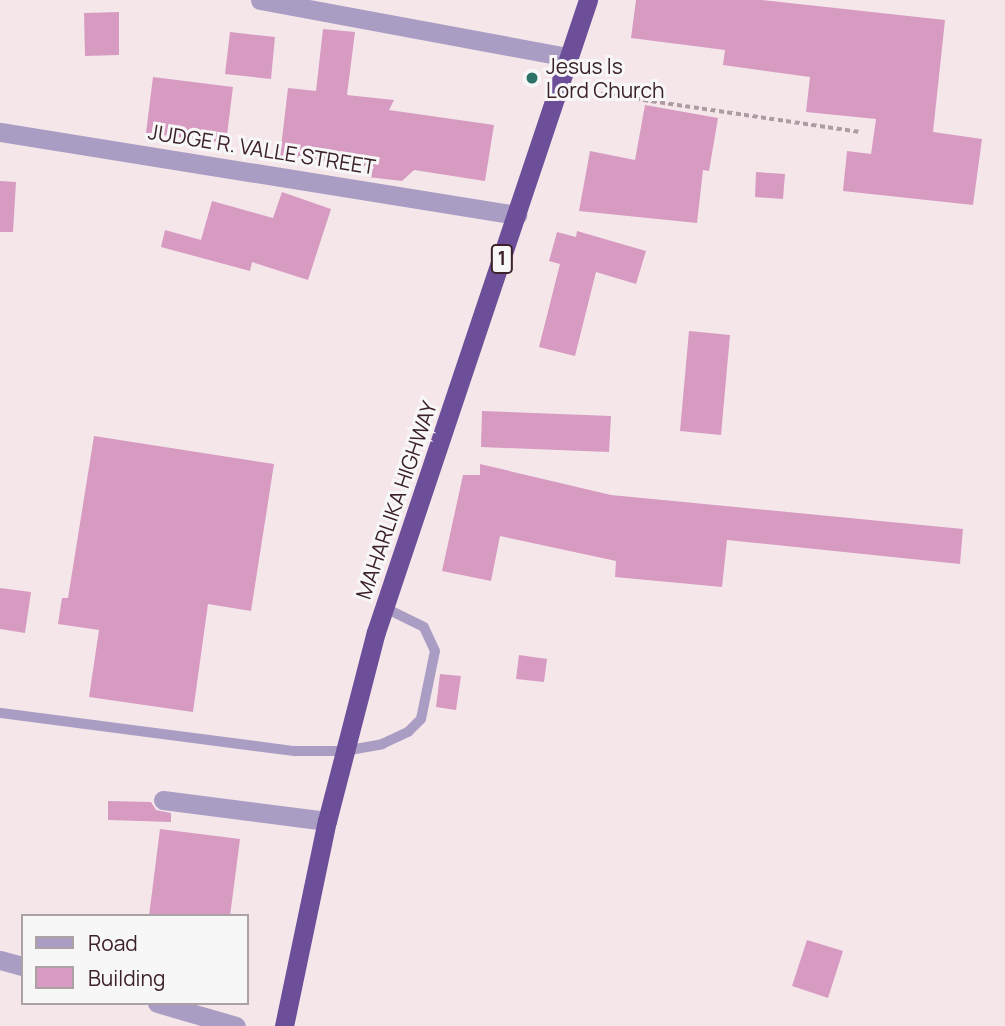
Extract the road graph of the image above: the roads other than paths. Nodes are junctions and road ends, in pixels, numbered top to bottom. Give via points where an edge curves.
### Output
1 (260, 0) edge
2 (589, 0) edge
3 (569, 57) junction
4 (0, 132) edge
5 (517, 215) junction
6 (383, 607) junction
7 (1, 713) edge
8 (344, 751) junction
9 (163, 800) dead end
10 (327, 821) junction
11 (0, 960) edge
12 (21, 965) edge
13 (164, 1005) edge
14 (236, 1026) edge
15 (284, 1026) edge

1 - 3 street
2 - 3 highway, MAHARLIKA HIGHWAY / 1
3 - 5 highway, MAHARLIKA HIGHWAY / 1
4 - 5 street, JUDGE R. VALLE STREET
5 - 6 highway, MAHARLIKA HIGHWAY / 1
6 - 8 highway, MAHARLIKA HIGHWAY / 1
6 - 8 lane via 424,627 432,638 435,651 428,702 421,719 408,732 382,744
7 - 8 lane via 295,751
8 - 10 highway, MAHARLIKA HIGHWAY / 1
9 - 10 street
10 - 15 highway, MAHARLIKA HIGHWAY / 1
11 - 12 street
13 - 14 street

